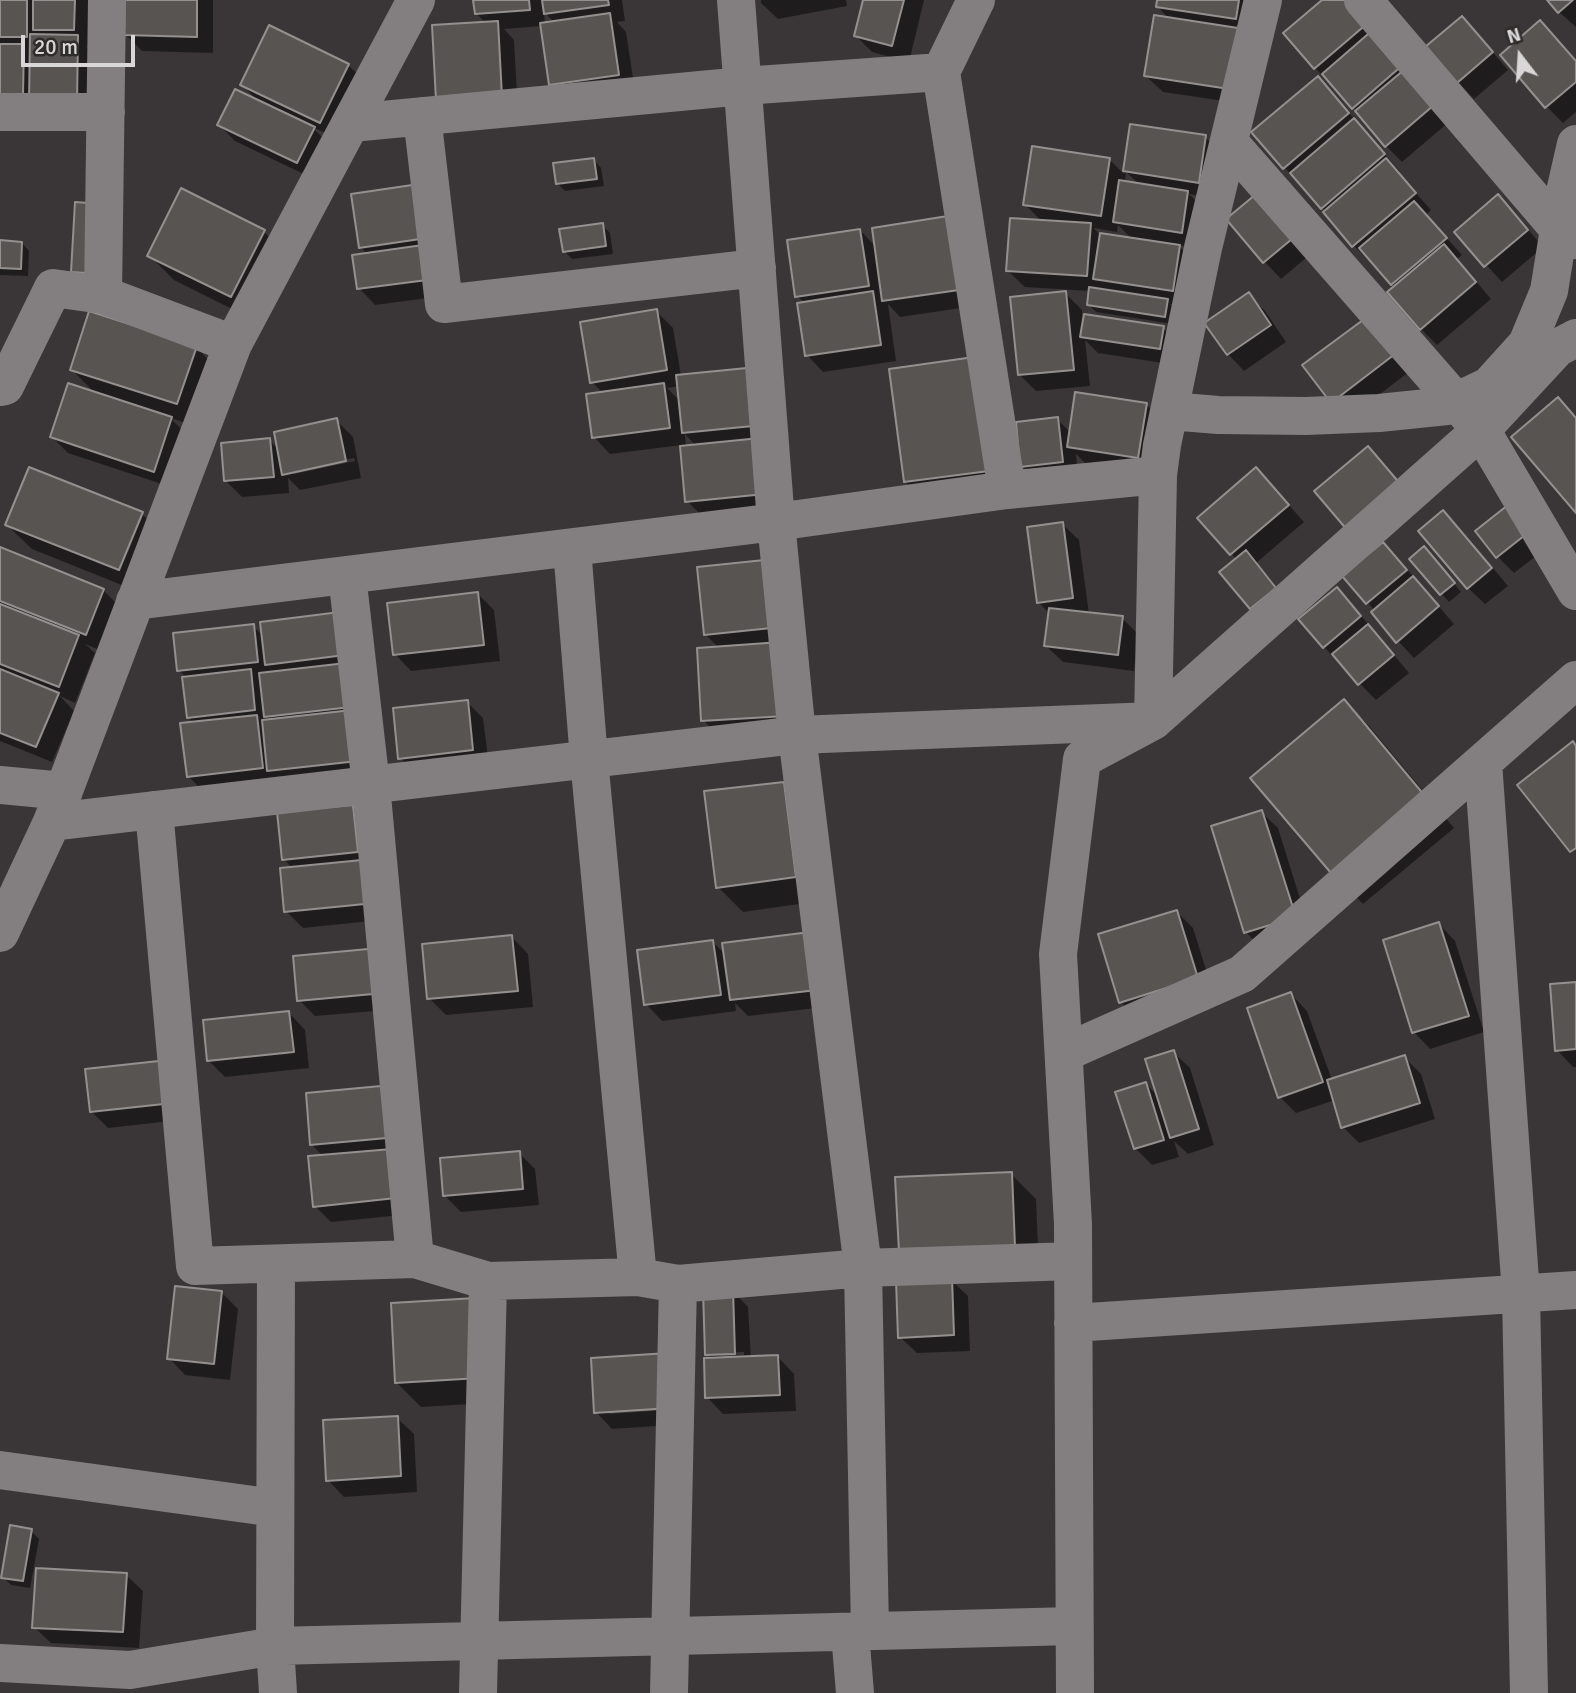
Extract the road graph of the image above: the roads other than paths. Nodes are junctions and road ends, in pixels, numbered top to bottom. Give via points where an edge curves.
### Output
1 (107, 0) edge
2 (416, 0) edge
3 (736, 0) edge
4 (976, 0) edge
5 (1263, 0) edge
6 (1363, 0) edge
7 (941, 72) junction
8 (743, 86) junction
9 (0, 112) edge
10 (106, 112) junction
11 (422, 116) junction
12 (351, 123) junction
13 (1229, 142) junction
14 (1576, 144) edge
15 (1568, 239) edge
16 (757, 268) junction
17 (103, 295) junction
18 (233, 344) junction
19 (1570, 352) edge
20 (0, 387) edge
21 (1456, 402) junction
22 (1170, 411) junction
23 (1481, 430) junction
24 (1158, 475) junction
25 (1007, 491) junction
26 (775, 522) junction
27 (572, 548) junction
28 (347, 575) junction
29 (1576, 591) edge
30 (135, 601) junction
31 (1576, 680) edge
32 (1153, 721) junction
33 (797, 735) junction
34 (589, 759) junction
35 (1483, 762) junction
36 (0, 785) edge
37 (371, 785) junction
38 (58, 806) junction
39 (154, 810) junction
40 (0, 933) edge
41 (1064, 1053) junction
42 (415, 1259) junction
43 (1073, 1261) junction
44 (276, 1264) junction
45 (863, 1268) junction
46 (638, 1277) junction
47 (488, 1281) junction
48 (678, 1284) junction
49 (1576, 1290) edge
50 (1521, 1294) junction
51 (1073, 1323) junction
52 (0, 1470) edge
53 (275, 1508) junction
54 (1074, 1626) junction
55 (860, 1632) junction
56 (670, 1636) junction
57 (479, 1641) junction
58 (275, 1646) junction
59 (0, 1663) edge
60 (130, 1682) edge
61 (278, 1693) edge
62 (478, 1693) edge
63 (669, 1693) edge
64 (855, 1693) edge
65 (1075, 1693) edge
66 (1529, 1693) edge

1 - 10 street
2 - 12 street
3 - 8 street
4 - 7 street
5 - 13 street
6 - 15 street
7 - 8 street
7 - 25 street
8 - 11 street
8 - 16 street
9 - 10 street
10 - 17 street
11 - 12 street
11 - 16 street via 444,304
12 - 18 street
13 - 21 street
13 - 22 street
14 - 15 street via 1565,192
15 - 21 street via 1527,344 1489,386
16 - 26 street
17 - 18 street
17 - 20 street via 53,288 5,386
18 - 30 street
19 - 23 street
21 - 22 street via 1330,415
21 - 23 street
22 - 24 street
23 - 29 street
23 - 32 street
24 - 25 street
24 - 32 street
25 - 26 street
26 - 27 street
26 - 33 street
27 - 28 street
27 - 34 street
28 - 30 street
28 - 37 street
30 - 38 street
31 - 35 street
32 - 33 street
32 - 41 street via 1082,758 1058,954
33 - 34 street
33 - 45 street
34 - 37 street
34 - 46 street
35 - 41 street via 1242,974
35 - 50 street
36 - 38 street
37 - 39 street
37 - 42 street
38 - 39 street
38 - 40 street
39 - 44 street via 195,1266
41 - 43 street
42 - 44 street
42 - 47 street
43 - 45 street
43 - 51 street
44 - 53 street
45 - 48 street
45 - 55 street
46 - 47 street
46 - 48 street
47 - 57 street
48 - 56 street
49 - 50 street
50 - 51 street
50 - 66 street
51 - 54 street
52 - 53 street
53 - 58 street
54 - 55 street
54 - 65 street
55 - 56 street
55 - 64 street
56 - 57 street
56 - 63 street
57 - 58 street
57 - 62 street
58 - 60 street
58 - 61 street
59 - 60 street

